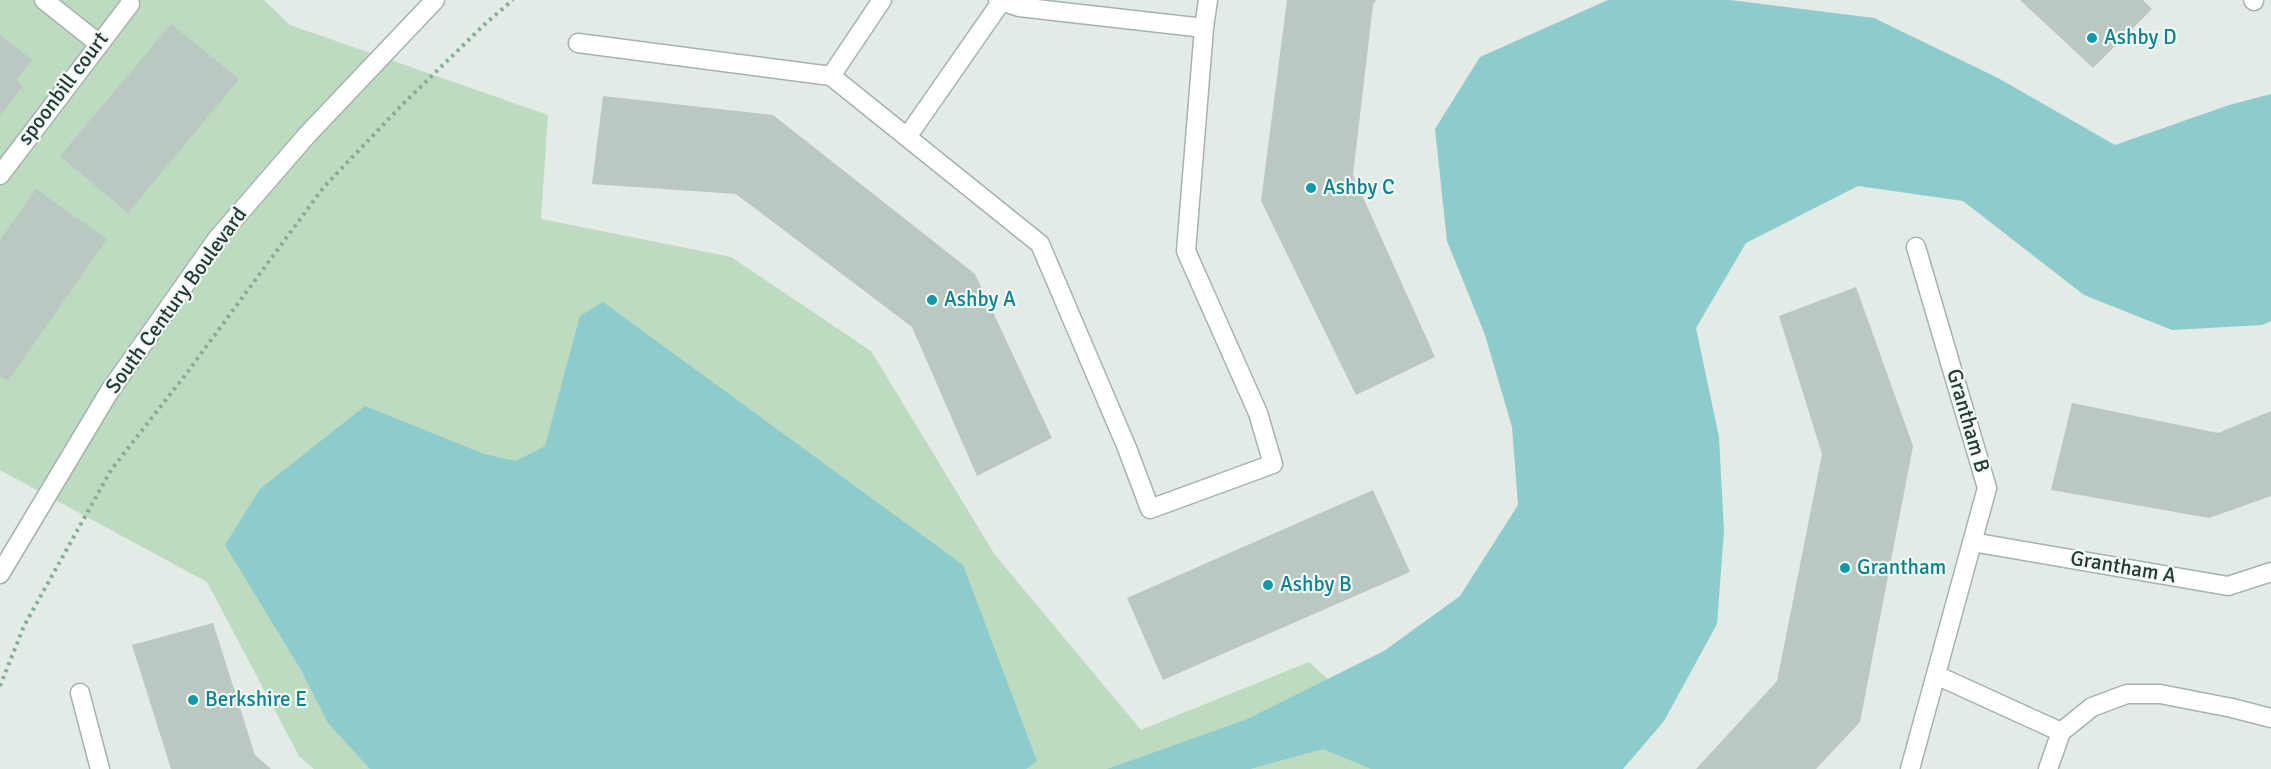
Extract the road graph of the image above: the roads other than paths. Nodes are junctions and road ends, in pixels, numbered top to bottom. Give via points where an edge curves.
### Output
1 (44, 0) edge
2 (435, 0) edge
3 (882, 0) edge
4 (1208, 0) edge
5 (999, 1) edge
6 (130, 4) dead end
7 (1204, 28) junction
8 (98, 43) junction
9 (578, 43) dead end
10 (831, 76) junction
11 (907, 137) junction
12 (0, 175) edge
13 (1916, 247) dead end
14 (1972, 542) junction
15 (2271, 572) edge
16 (0, 574) edge
17 (1936, 675) junction
18 (80, 693) dead end
19 (2271, 718) edge
20 (2061, 732) junction
21 (100, 769) edge
22 (1910, 769) edge
23 (2048, 769) edge

1 - 8 street
2 - 16 street, South Century Boulevard via 307,135 217,239 109,392
3 - 10 street
4 - 7 street
5 - 7 street via 1019,7
5 - 11 street
6 - 8 street, spoonbill court
7 - 11 street via 1186,251 1258,413 1273,464 1150,509 1040,244
8 - 12 street, spoonbill court
9 - 10 street
10 - 11 street
13 - 14 street, Grantham B via 1987,488
14 - 15 street, Grantham A via 2228,586
14 - 17 street, Grantham B
17 - 20 street
17 - 22 street, Grantham B
18 - 21 street
19 - 20 street via 2160,694 2127,694 2092,707
20 - 23 street

